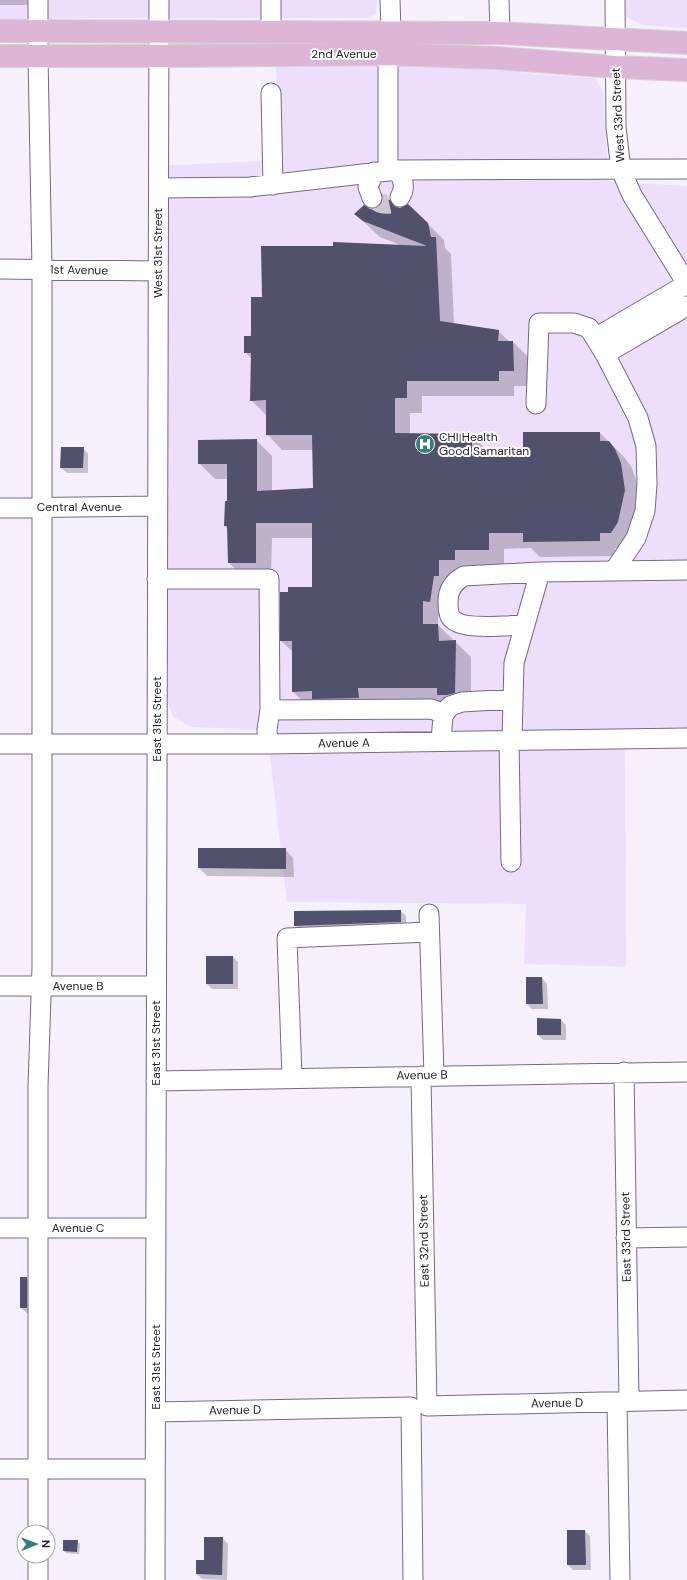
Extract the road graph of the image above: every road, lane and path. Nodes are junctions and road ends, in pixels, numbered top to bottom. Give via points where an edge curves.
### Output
1 (38, 0) edge
2 (159, 0) edge
3 (271, 0) edge
4 (390, 0) edge
5 (500, 0) edge
6 (615, 0) edge
7 (0, 31) edge
8 (38, 31) junction
9 (159, 31) junction
10 (271, 31) junction
11 (391, 32) junction
12 (500, 32) junction
13 (615, 40) junction
14 (687, 43) edge
15 (388, 54) junction
16 (0, 56) edge
17 (38, 56) junction
18 (159, 56) junction
19 (615, 67) junction
20 (687, 70) edge
21 (271, 93) dead end
22 (687, 169) edge
23 (621, 170) junction
24 (386, 171) junction
25 (273, 185) junction
26 (158, 188) junction
27 (400, 197) dead end
28 (372, 198) dead end
29 (0, 269) edge
30 (42, 269) junction
31 (158, 271) junction
32 (687, 284) edge
33 (687, 306) edge
34 (600, 346) junction
35 (536, 404) dead end
36 (157, 506) junction
37 (41, 507) junction
38 (0, 508) edge
39 (687, 570) edge
40 (614, 571) junction
41 (540, 572) junction
42 (157, 579) junction
43 (525, 625) junction
44 (513, 699) junction
45 (270, 710) junction
46 (443, 716) junction
47 (687, 738) edge
48 (510, 740) junction
49 (441, 741) junction
50 (0, 744) edge
51 (42, 744) junction
52 (157, 744) junction
53 (268, 744) junction
54 (511, 862) dead end
55 (0, 986) edge
56 (41, 986) junction
57 (156, 986) junction
58 (624, 1072) junction
59 (687, 1072) edge
60 (427, 1075) junction
61 (292, 1077) junction
62 (156, 1081) junction
63 (0, 1228) edge
64 (39, 1228) junction
65 (156, 1228) junction
66 (687, 1237) edge
67 (626, 1238) junction
68 (687, 1400) edge
69 (623, 1401) junction
70 (419, 1407) junction
71 (156, 1412) junction
72 (0, 1469) edge
73 (38, 1469) junction
74 (155, 1469) junction
75 (38, 1524) edge
76 (38, 1564) edge
77 (38, 1580) edge
78 (155, 1580) edge
79 (413, 1580) edge
80 (620, 1580) edge

1 - 8 street
2 - 9 street, West 31st Street
3 - 10 street
4 - 11 street
5 - 12 street
6 - 13 street, West 33rd Street
7 - 8 main road, 2nd Avenue
8 - 9 main road, 2nd Avenue
8 - 17 street
9 - 10 main road, 2nd Avenue
9 - 18 street, West 31st Street
10 - 11 main road, 2nd Avenue
11 - 12 main road, 2nd Avenue
12 - 13 main road, 2nd Avenue
13 - 14 main road, 2nd Avenue
13 - 19 street, West 33rd Street
15 - 18 main road, 2nd Avenue
15 - 19 main road, 2nd Avenue via 498,58
15 - 24 street
16 - 17 main road, 2nd Avenue
17 - 18 main road, 2nd Avenue
17 - 30 street
18 - 26 street, West 31st Street
19 - 20 main road, 2nd Avenue
19 - 23 street, West 33rd Street via 616,127
21 - 25 street
22 - 23 street
23 - 24 street
23 - 32 street, West 33rd Street via 632,195
24 - 25 street
24 - 27 street via 401,175 404,189
24 - 28 street via 369,182
25 - 26 street
26 - 31 street, West 31st Street
29 - 30 street, 1st Avenue
30 - 31 street, 1st Avenue
30 - 37 street
31 - 36 street, West 31st Street
32 - 34 street
33 - 34 street
34 - 35 street via 589,328 574,323 539,323
34 - 40 street via 638,418 646,446 645,511 636,538
36 - 37 street, Central Avenue
36 - 42 street, East 31st Street
37 - 38 street, Central Avenue
37 - 51 street
39 - 40 street
40 - 41 street
41 - 43 street
41 - 43 street via 464,576 456,581 448,597 450,616 457,622 475,627
42 - 45 street via 269,578
42 - 52 street, East 31st Street
43 - 44 street via 514,663
44 - 46 street via 462,702 450,706
44 - 48 street
45 - 46 street via 431,709
45 - 53 street
46 - 49 street
47 - 48 street, Avenue A
48 - 49 street, Avenue A
48 - 54 street
49 - 53 street, Avenue A
50 - 51 street, Avenue A
51 - 52 street, Avenue A
51 - 56 street
52 - 53 street, Avenue A
52 - 57 street, East 31st Street
55 - 56 street, Avenue B
56 - 57 street, Avenue B
56 - 64 street via 38,1086
57 - 62 street, East 31st Street
58 - 59 street, Avenue B
58 - 60 street, Avenue B
58 - 67 street, East 33rd Street
60 - 61 street, Avenue B
60 - 61 street, East 32nd Street via 429,923 287,938
60 - 70 street, East 32nd Street
61 - 62 street, Avenue B
62 - 65 street, East 31st Street
63 - 64 street, Avenue C
64 - 65 street, Avenue C
64 - 73 street
65 - 71 street, East 31st Street
66 - 67 street
67 - 69 street, East 33rd Street
68 - 69 street, Avenue D
69 - 70 street, Avenue D
69 - 80 street, East 33rd Street
70 - 71 street, Avenue D
70 - 79 street, East 32nd Street
71 - 74 street, East 31st Street
72 - 73 street
73 - 74 street
73 - 75 street
74 - 78 street, East 31st Street
76 - 77 street

